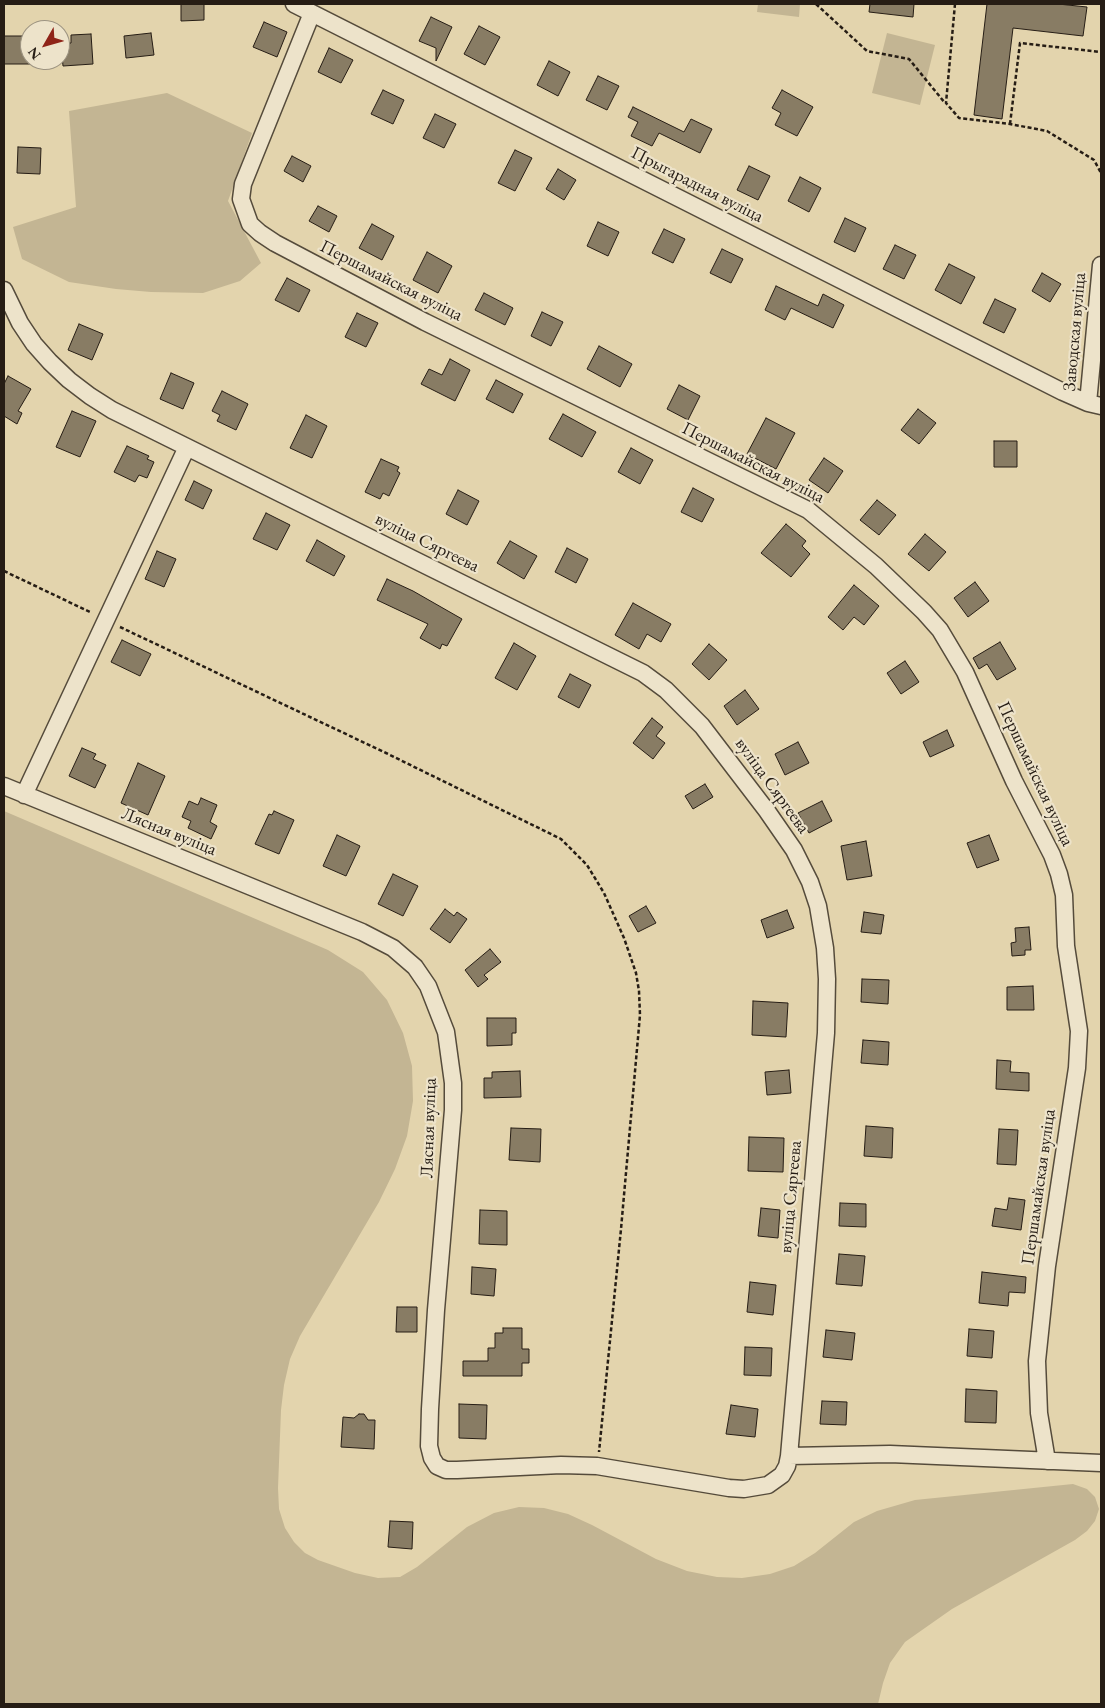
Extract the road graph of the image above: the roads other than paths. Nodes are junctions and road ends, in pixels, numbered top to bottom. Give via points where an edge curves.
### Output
1 (294, 4) edge
2 (312, 13) junction
3 (1101, 265) edge
4 (4, 290) edge
5 (1095, 404) edge
6 (187, 447) junction
7 (4, 786) edge
8 (24, 795) junction
9 (789, 1456) junction
10 (1047, 1461) junction
11 (1101, 1463) edge
12 (597, 1466) joint

1 - 2 street
2 - 5 street, Прыгарадная вуліца via 1063,392
2 - 10 street, Першамайская вуліца via 242,184 241,198 250,224 275,243 426,322 808,510 876,566 924,612 944,636 965,672 1059,874 1079,1031 1077,1068 1047,1266 1037,1361 1039,1413
3 - 5 street, Заводская вуліца
4 - 6 street, вуліца Сяргеева via 34,344 69,380 112,410
6 - 8 street
6 - 9 street, вуліца Сяргеева via 643,673 666,690 702,726 794,850 818,906 827,979 826,1033
7 - 8 street, Лясная вуліца
8 - 12 street, Лясная вуліца via 362,932 393,948 416,967 428,986 446,1032 453,1083 430,1409 429,1446 432,1458 437,1466 446,1470
9 - 10 street via 890,1454
9 - 12 street, вуліца Сяргеева via 787,1466 776,1481 744,1489
10 - 11 street

